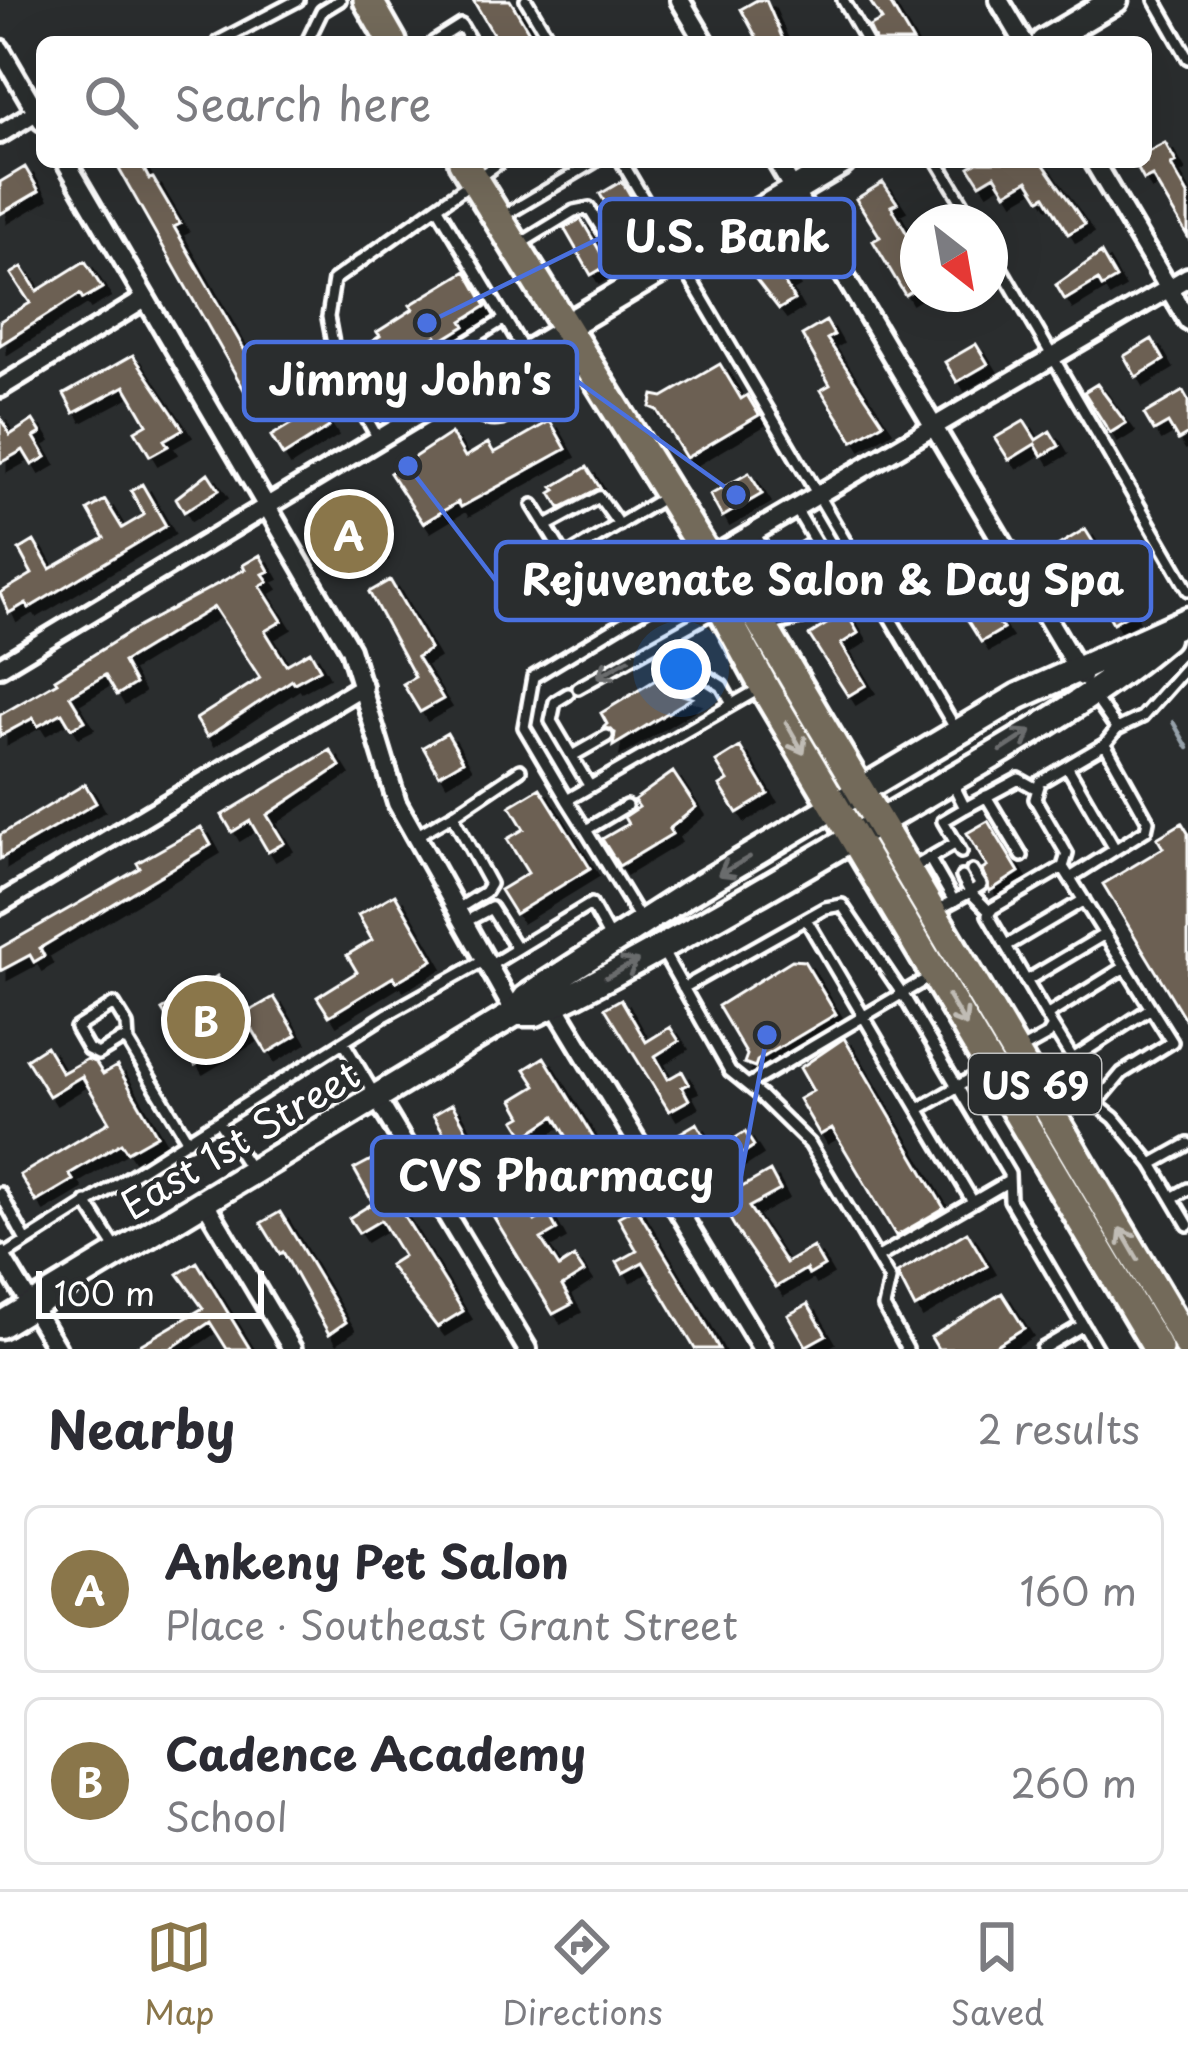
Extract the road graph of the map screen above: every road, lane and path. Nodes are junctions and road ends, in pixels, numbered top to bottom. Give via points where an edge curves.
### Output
1 (298, 0) edge
2 (315, 0) edge
3 (340, 0) edge
4 (368, 0) edge
5 (526, 0) edge
6 (680, 0) edge
7 (843, 0) edge
8 (999, 0) edge
9 (1115, 0) edge
10 (1155, 0) edge
11 (322, 11) junction
12 (229, 36) edge
13 (310, 36) edge
14 (389, 36) edge
15 (444, 36) edge
16 (467, 36) edge
17 (547, 36) edge
18 (701, 36) edge
19 (864, 36) edge
20 (1020, 36) edge
21 (1054, 36) edge
22 (0, 49) edge
23 (1188, 58) edge
24 (36, 111) edge
25 (36, 117) edge
26 (0, 134) edge
27 (69, 168) edge
28 (584, 168) edge
29 (626, 168) edge
30 (781, 168) edge
31 (832, 168) edge
32 (942, 168) edge
33 (1097, 168) edge
34 (468, 171) edge
35 (794, 190) junction
36 (963, 204) edge
37 (438, 208) junction
38 (497, 219) junction
39 (661, 228) junction
40 (514, 247) junction
41 (618, 252) junction
42 (679, 258) junction
43 (1188, 278) edge
44 (1008, 281) edge
45 (636, 284) junction
46 (1168, 289) junction
47 (145, 299) junction
48 (503, 320) junction
49 (1188, 321) edge
50 (563, 328) junction
51 (527, 350) junction
52 (1052, 358) junction
53 (587, 366) junction
54 (555, 386) junction
55 (0, 388) edge
56 (357, 388) junction
57 (462, 389) junction
58 (391, 390) junction
59 (415, 418) junction
60 (933, 427) junction
61 (379, 440) junction
62 (668, 495) junction
63 (818, 496) junction
64 (533, 505) dead end
65 (267, 506) junction
66 (796, 508) junction
67 (619, 525) junction
68 (546, 526) junction
69 (755, 533) junction
70 (709, 560) junction
71 (1188, 590) edge
72 (722, 607) junction
73 (802, 618) junction
74 (1185, 621) edge
75 (764, 628) junction
76 (0, 667) edge
77 (1077, 668) junction
78 (1186, 671) edge
79 (363, 686) junction
80 (764, 686) junction
81 (686, 688) dead end
82 (1091, 692) junction
83 (732, 704) junction
84 (1117, 729) junction
85 (958, 733) junction
86 (607, 736) dead end
87 (1105, 744) junction
88 (572, 756) junction
89 (1066, 766) junction
90 (520, 770) dead end
91 (951, 781) junction
92 (590, 787) junction
93 (1037, 789) junction
94 (986, 796) junction
95 (567, 800) junction
96 (626, 806) dead end
97 (965, 808) junction
98 (994, 809) junction
99 (456, 813) junction
100 (858, 815) junction
101 (982, 816) dead end
102 (586, 830) junction
103 (414, 837) junction
104 (1115, 849) junction
105 (1022, 856) dead end
106 (919, 864) junction
107 (1063, 866) junction
108 (973, 872) dead end
109 (962, 878) dead end
110 (1070, 878) junction
111 (970, 892) junction
112 (1084, 900) junction
113 (0, 904) edge
114 (944, 906) junction
115 (990, 912) junction
116 (460, 916) junction
117 (806, 919) junction
118 (642, 922) junction
119 (1105, 934) junction
120 (612, 941) junction
121 (1006, 946) junction
122 (661, 948) junction
123 (517, 950) junction
124 (487, 963) junction
125 (1126, 967) junction
126 (934, 974) junction
127 (1026, 981) junction
128 (683, 988) junction
129 (902, 993) junction
130 (554, 1004) junction
131 (1151, 1008) junction
132 (515, 1012) junction
133 (864, 1016) junction
134 (1050, 1021) junction
135 (128, 1042) junction
136 (344, 1043) junction
137 (1017, 1052) junction
138 (1073, 1059) junction
139 (990, 1067) junction
140 (748, 1085) junction
141 (958, 1086) junction
142 (376, 1097) junction
143 (1096, 1104) junction
144 (919, 1109) junction
145 (219, 1122) junction
146 (188, 1141) junction
147 (1188, 1144) edge
148 (1153, 1164) junction
149 (252, 1172) junction
150 (1009, 1180) junction
151 (1188, 1189) edge
152 (0, 1192) edge
153 (1172, 1198) junction
154 (204, 1201) junction
155 (86, 1202) junction
156 (973, 1202) junction
157 (1188, 1225) edge
158 (26, 1241) junction
159 (119, 1252) junction
160 (1, 1255) edge
161 (877, 1258) junction
162 (32, 1306) junction
163 (0, 1324) edge
164 (1083, 1325) junction
165 (1188, 1345) edge
166 (57, 1349) edge
167 (292, 1349) edge
168 (527, 1349) edge
169 (762, 1349) edge
170 (908, 1349) edge
171 (1042, 1349) edge
172 (1097, 1349) edge
173 (1158, 1349) edge

1 - 12 lane
2 - 11 lane
3 - 11 lane
4 - 14 main road
5 - 17 lane
6 - 18 street
7 - 19 lane
8 - 20 street
9 - 21 main road
10 - 23 lane
11 - 13 lane
15 - 16 lane via 461,25
22 - 24 street
25 - 26 street
27 - 47 street
28 - 38 lane
29 - 39 lane
30 - 35 street
31 - 35 main road
32 - 36 lane
33 - 46 street
34 - 37 lane
34 - 38 main road, US 69
35 - 42 main road
35 - 60 street
37 - 48 lane
37 - 56 lane via 334,280 334,349
38 - 40 main road, US 69
39 - 41 lane
39 - 42 lane
40 - 41 lane via 589,208
40 - 50 main road, US 69
41 - 45 lane
42 - 45 main road
42 - 63 lane
43 - 46 street
44 - 52 lane
45 - 50 main road
46 - 49 street
46 - 52 street
47 - 55 street
47 - 65 street
48 - 51 lane
48 - 58 lane
50 - 51 street
50 - 53 main road, US 69
51 - 54 lane
51 - 57 street
52 - 60 street
52 - 71 lane
53 - 54 lane
53 - 62 main road, US 69
54 - 57 lane via 490,421
56 - 58 lane
56 - 61 lane
57 - 59 street
58 - 59 lane
59 - 61 street
60 - 63 street
60 - 77 street
61 - 65 street
62 - 67 lane
62 - 70 main road, US 69
63 - 66 street
63 - 85 lane
64 - 68 lane
65 - 76 street
65 - 79 street
66 - 69 street
66 - 73 lane via 845,592
67 - 68 lane via 599,497
67 - 68 lane via 565,557
69 - 70 street
69 - 73 lane
70 - 72 main road, US 69 via 709,585
70 - 75 main road, US 69 via 732,574
70 - 95 lane via 674,592 532,677 524,727
72 - 80 main road, US 69
72 -> 88 lane via 555,702 551,721
73 - 75 lane
74 - 77 main road
74 - 82 main road
75 - 100 main road, US 69
77 - 82 street
77 - 85 main road
78 - 84 lane via 1142,717
79 - 103 street
79 - 113 street
80 - 83 lane
80 -> 100 main road, US 69
81 - 83 lane via 706,676
82 - 84 lane
91 -> 82 main road
83 - 92 lane
84 - 87 lane
85 - 100 main road
86 - 88 lane
87 - 89 lane
87 - 104 lane via 1148,821
88 - 92 lane
89 - 93 lane
89 - 104 lane
90 - 99 lane
91 - 97 lane
91 - 100 main road
92 - 95 lane
93 - 94 lane via 1019,779
93 - 107 lane via 1035,799 1067,854
94 - 97 lane
94 - 98 lane
95 - 102 lane
96 - 102 lane
97 - 106 lane via 943,820 954,844
98 - 101 lane
98 - 105 lane
99 - 103 lane
99 - 116 lane via 490,884
100 - 106 main road, US 69
100 -> 118 main road, East 1st Street
100 - 122 main road, East 1st Street
100 - 126 main road, US 69
102 - 118 lane
103 - 116 street
104 - 110 lane
106 - 114 main road, US 69
107 - 110 lane
107 - 115 lane
108 - 111 lane via 980,885
109 - 111 lane
110 - 112 lane
111 - 114 lane
111 - 115 lane
112 - 119 lane
112 - 121 lane
114 - 137 main road, US 69
115 - 121 lane
116 - 123 lane via 491,908
116 - 124 street
117 - 128 lane
117 - 129 lane via 842,905
117 - 133 lane
118 - 120 main road, East 1st Street
119 - 125 lane
119 - 127 lane
120 - 123 lane via 591,904
120 - 132 main road, East 1st Street
121 - 127 lane
122 - 128 lane
130 -> 122 main road, East 1st Street
123 - 124 lane
124 - 132 street
124 - 136 lane
125 - 131 lane
125 - 134 lane
126 - 129 lane
126 -> 139 main road, US 69
127 - 134 lane
128 - 140 lane via 730,1071
129 - 133 lane
129 - 141 lane
130 - 132 main road, East 1st Street
130 - 169 street
131 - 138 lane
131 - 143 lane via 1172,1042 1122,1073
132 - 142 main road, East 1st Street
133 - 140 lane
133 - 144 lane
134 - 137 lane via 1048,1036
134 - 138 lane
135 - 135 lane via 114,1004 76,1028 98,1054
135 - 146 lane
136 - 142 lane
136 - 145 lane
137 - 139 lane
165 -> 137 main road, US 69
138 - 143 lane via 1076,1079
139 - 141 lane
139 - 173 main road, US 69
140 - 161 lane via 810,1144
141 - 144 lane
141 - 150 lane
142 - 149 main road, East 1st Street
142 - 168 street
143 - 148 lane
144 - 156 lane
145 - 146 lane
145 - 149 lane
146 - 155 lane
147 - 148 lane
148 - 153 lane
149 - 154 main road, East 1st Street
150 - 156 lane
150 - 164 lane via 1010,1200
151 - 153 lane
152 - 158 lane
153 - 157 lane
154 - 159 main road, East 1st Street
154 - 167 street
155 - 158 lane
155 - 159 lane
156 - 161 lane
158 - 160 lane
159 - 162 main road, East 1st Street
160 - 162 street
161 - 170 lane via 890,1280 884,1307
162 - 163 main road, East 1st Street
162 - 166 street
164 - 171 lane
164 - 172 lane

